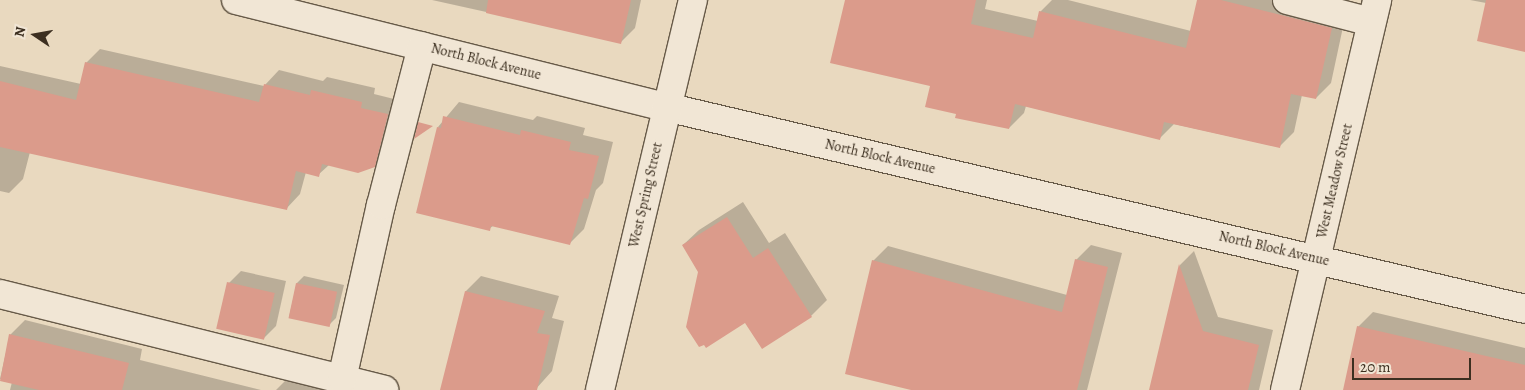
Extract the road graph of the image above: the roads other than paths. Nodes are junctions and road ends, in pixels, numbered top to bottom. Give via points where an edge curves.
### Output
1 (236, 0) edge
2 (693, 0) edge
3 (1286, 0) edge
4 (1374, 11) edge
5 (422, 46) junction
6 (666, 107) junction
7 (1316, 259) junction
8 (0, 294) edge
9 (1525, 309) edge
10 (342, 379) junction
11 (384, 390) edge
12 (600, 390) edge
13 (1285, 390) edge

1 - 5 street, North Block Avenue
2 - 6 street, West Spring Street
3 - 4 street
4 - 7 street, West Meadow Street
5 - 6 street, North Block Avenue
5 - 10 street via 381,205
6 - 7 street, North Block Avenue
6 - 12 street, West Spring Street
7 - 9 street, North Block Avenue
7 - 13 street, West Meadow Street
8 - 10 street
10 - 11 street

